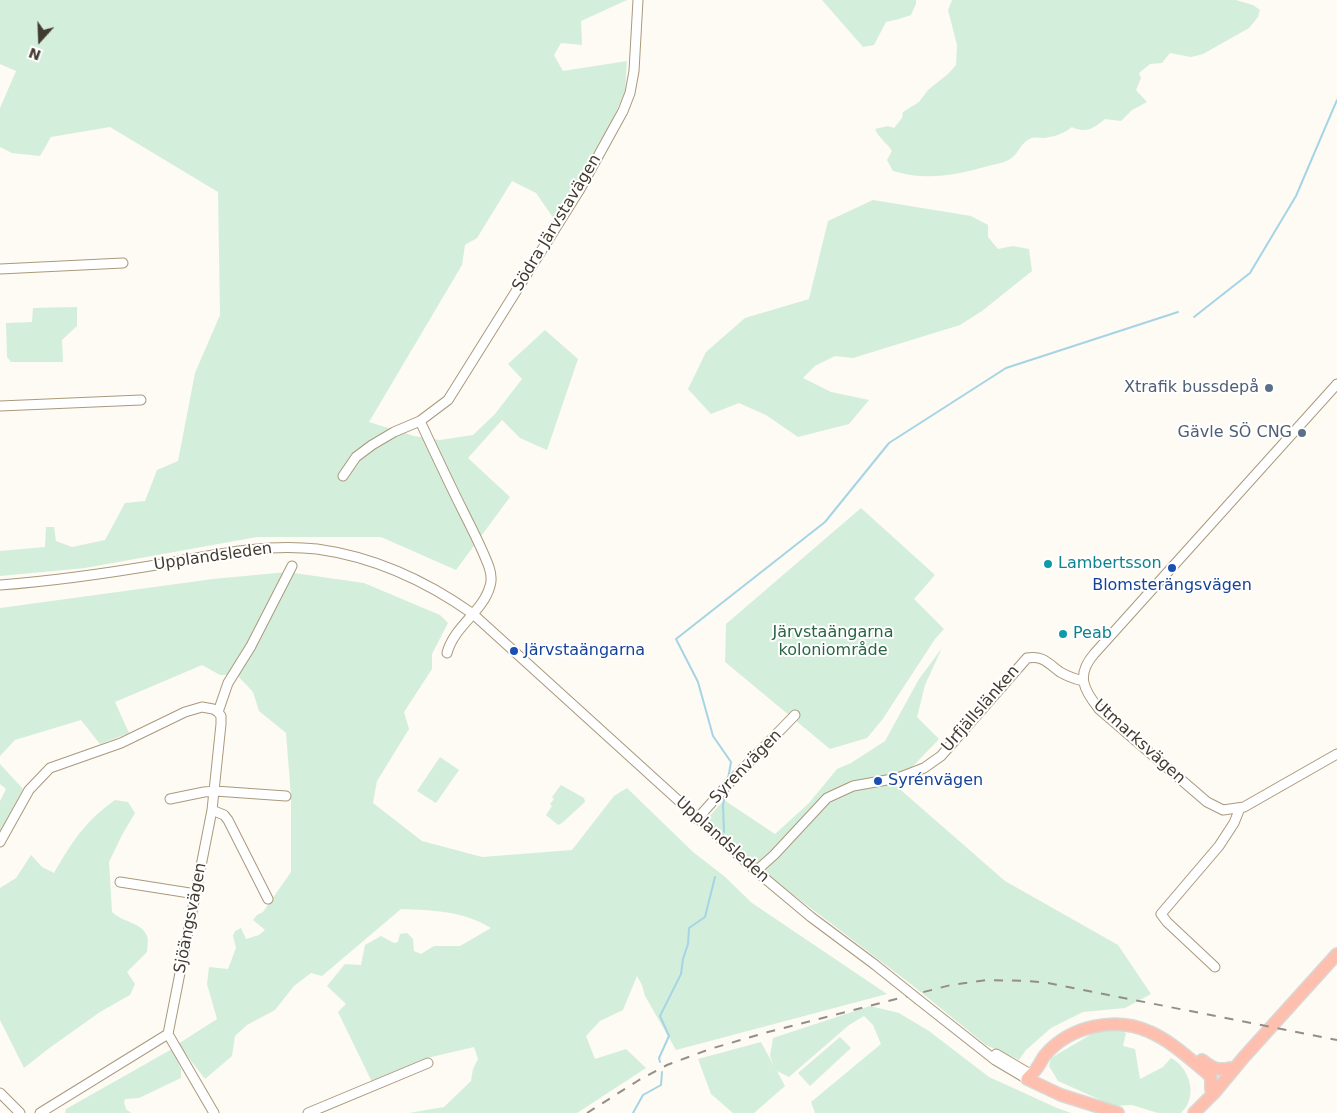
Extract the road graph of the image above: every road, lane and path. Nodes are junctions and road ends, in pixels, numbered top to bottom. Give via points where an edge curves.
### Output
1 (638, 0) edge
2 (123, 263) dead end
3 (0, 269) edge
4 (1337, 384) edge
5 (141, 400) dead end
6 (0, 406) edge
7 (420, 421) junction
8 (343, 476) dead end
9 (292, 566) dead end
10 (0, 585) edge
11 (473, 614) junction
12 (447, 653) dead end
13 (1083, 681) junction
14 (218, 712) junction
15 (795, 715) dead end
16 (1337, 754) edge
17 (215, 792) junction
18 (286, 796) dead end
19 (170, 799) dead end
20 (1240, 808) junction
21 (212, 810) junction
22 (697, 819) junction
23 (0, 842) edge
24 (756, 871) junction
25 (120, 882) dead end
26 (196, 894) junction
27 (268, 898) dead end
28 (1337, 954) edge
29 (1215, 967) dead end
30 (168, 1034) junction
31 (1244, 1057) junction
32 (428, 1062) dead end
33 (1230, 1068) junction
34 (1029, 1077) junction
35 (1211, 1089) junction
36 (0, 1093) edge
37 (1198, 1109) edge
38 (13, 1111) edge
39 (40, 1113) edge
40 (214, 1113) edge
41 (308, 1113) edge
42 (1118, 1113) edge

1 - 7 street, Södra Järvstavägen via 634,71 623,111 580,189 453,393
2 - 3 street
4 - 13 street, Utmarksvägen via 1094,654 1085,667
5 - 6 street
7 - 8 street, Södra Järvstavägen via 372,444 356,457
7 - 11 street via 490,568 490,586
9 - 14 street via 228,683
10 - 11 street, Upplandsleden via 110,573 244,550 296,547 382,564 430,586
11 - 12 street via 456,634
11 - 22 street, Upplandsleden
13 - 20 street, Utmarksvägen via 1088,696 1099,709 1207,802 1223,810
13 - 24 street, Urfjällslänken via 1034,656 1027,658 940,756 924,768 898,778 853,786 827,798
14 - 17 street, Sjöängsvägen via 221,724
14 - 23 street via 211,708 185,712 121,743 50,768 29,790
15 - 22 street, Syrenvägen
16 - 20 street
17 - 18 street
17 - 19 street
17 - 21 street, Sjöängsvägen
20 - 29 street via 1219,846 1161,914
21 - 26 street, Sjöängsvägen
21 - 27 street via 228,820
22 - 24 street, Upplandsleden
24 - 34 street, Upplandsleden, bridge via 983,1049 998,1055
25 - 26 street
26 - 30 street, Sjöängsvägen
28 - 31 main road
30 - 39 street
30 - 40 street
31 - 33 main road
31 - 37 main road
32 - 41 street
33 - 34 main road via 1212,1068 1150,1026 1115,1020 1084,1025 1064,1034 1036,1057
33 - 35 main road
34 - 35 main road via 1048,1052 1075,1033 1104,1025 1126,1025 1148,1031 1180,1051 1208,1074
34 - 42 main road
35 - 37 main road
36 - 38 street

